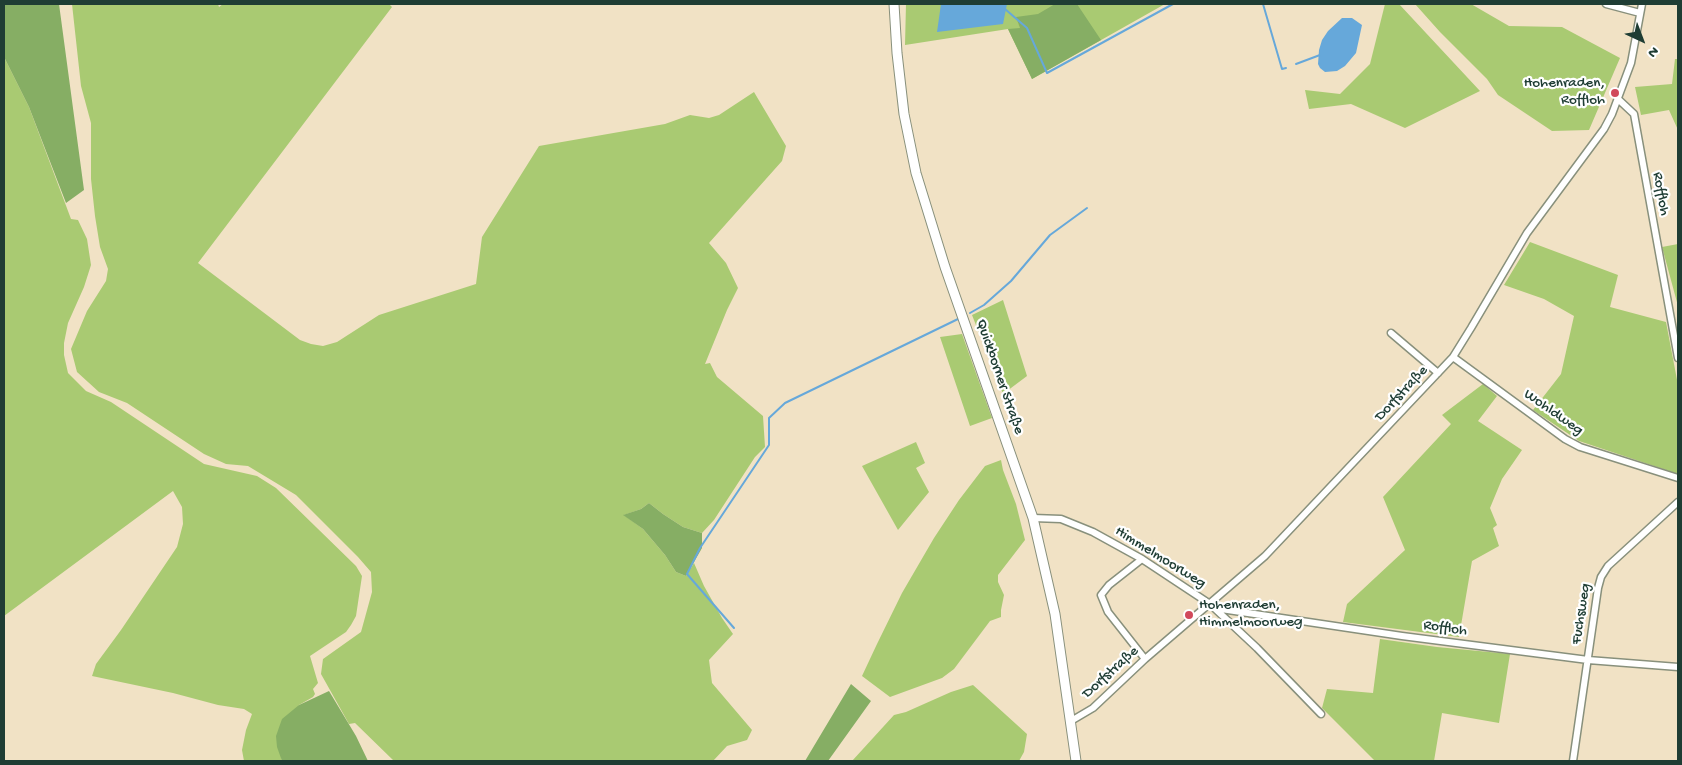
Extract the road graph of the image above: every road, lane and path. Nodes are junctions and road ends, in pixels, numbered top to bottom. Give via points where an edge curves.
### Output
1 (894, 4) edge
2 (1606, 4) edge
3 (1642, 4) edge
4 (1640, 13) junction
5 (1618, 99) junction
6 (1391, 333) dead end
7 (1453, 357) junction
8 (1678, 358) edge
9 (1438, 373) junction
10 (1678, 478) edge
11 (1678, 502) edge
12 (1033, 518) junction
13 (1142, 559) junction
14 (1210, 604) junction
15 (1146, 659) junction
16 (1588, 660) junction
17 (1678, 667) edge
18 (1321, 714) dead end
19 (1070, 721) junction
20 (1076, 761) edge
21 (1573, 761) edge

1 - 12 main road, Quickborner Straße via 896,53 916,173 945,267
2 - 4 street
3 - 4 street, Dorfstraße
4 - 5 street, Dorfstraße via 1631,63
5 - 7 street, Dorfstraße via 1604,129 1527,233
5 - 8 street, Roffloh via 1634,114
6 - 9 street
7 - 9 street, Dorfstraße
7 - 10 street, Wohldweg via 1565,439 1580,447
9 - 14 street, Dorfstraße via 1264,556
11 - 16 street, Fuchsweg via 1608,566 1601,577
12 - 13 street, Himmelmoorweg via 1061,519 1094,532
12 - 19 main road, Quickborner Straße via 1055,614
13 - 14 street, Himmelmoorweg
13 - 15 street via 1101,595 1108,612
14 - 15 street, Dorfstraße
14 - 16 street, Roffloh via 1220,609 1402,636
14 - 18 street, Himmelmoorweg
15 - 19 street, Dorfstraße via 1093,708
16 - 17 street, Roffloh
16 - 21 street, Fuchsweg
19 - 20 main road, Quickborner Straße

